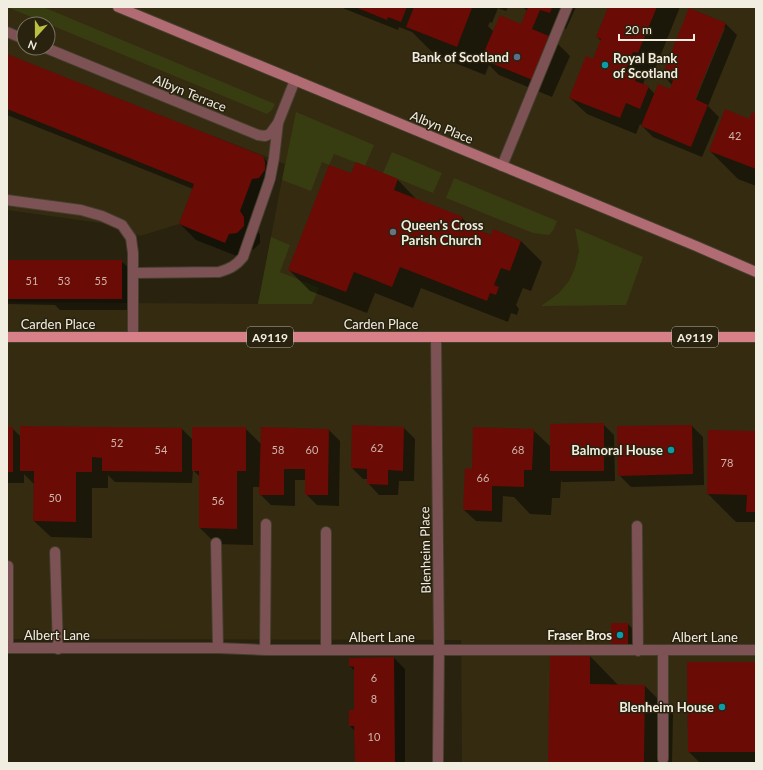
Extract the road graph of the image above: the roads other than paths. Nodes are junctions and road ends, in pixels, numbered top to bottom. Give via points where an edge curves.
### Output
1 (118, 7) edge
2 (567, 7) edge
3 (56, 52) edge
4 (295, 80) junction
5 (278, 123) junction
6 (502, 166) junction
7 (7, 200) edge
8 (756, 272) edge
9 (133, 273) junction
10 (7, 337) edge
11 (133, 337) junction
12 (436, 337) junction
13 (756, 337) edge
14 (266, 524) dead end
15 (637, 526) dead end
16 (326, 532) dead end
17 (216, 543) dead end
18 (55, 552) dead end
19 (8, 566) edge
20 (8, 648) edge
21 (218, 648) junction
22 (58, 649) junction
23 (265, 650) junction
24 (326, 650) junction
25 (440, 650) junction
26 (663, 650) junction
27 (756, 650) edge
28 (638, 651) junction
29 (663, 760) dead end
30 (438, 763) edge

1 - 4 street, Albyn Place
2 - 6 street
3 - 5 street, Albyn Terrace via 258,135 270,134
4 - 5 street, Albyn Terrace
4 - 6 street, Albyn Place
5 - 9 street via 270,179 243,257 238,264 219,272
6 - 8 street, Albyn Place
7 - 9 street via 81,210 122,225 131,238
9 - 11 street
10 - 11 main road, Carden Place / A9119
11 - 12 main road, Carden Place / A9119
12 - 13 main road, Carden Place / A9119
12 - 25 street, Blenheim Place
14 - 23 street
15 - 28 street
16 - 24 street
17 - 21 street
18 - 22 street
19 - 20 street
20 - 22 street, Albert Lane
21 - 22 street, Albert Lane
21 - 23 street, Albert Lane
23 - 24 street, Albert Lane
24 - 25 street, Albert Lane
25 - 28 street, Albert Lane
25 - 30 street, Blenheim Place
26 - 27 street, Albert Lane
26 - 28 street, Albert Lane
26 - 29 street

